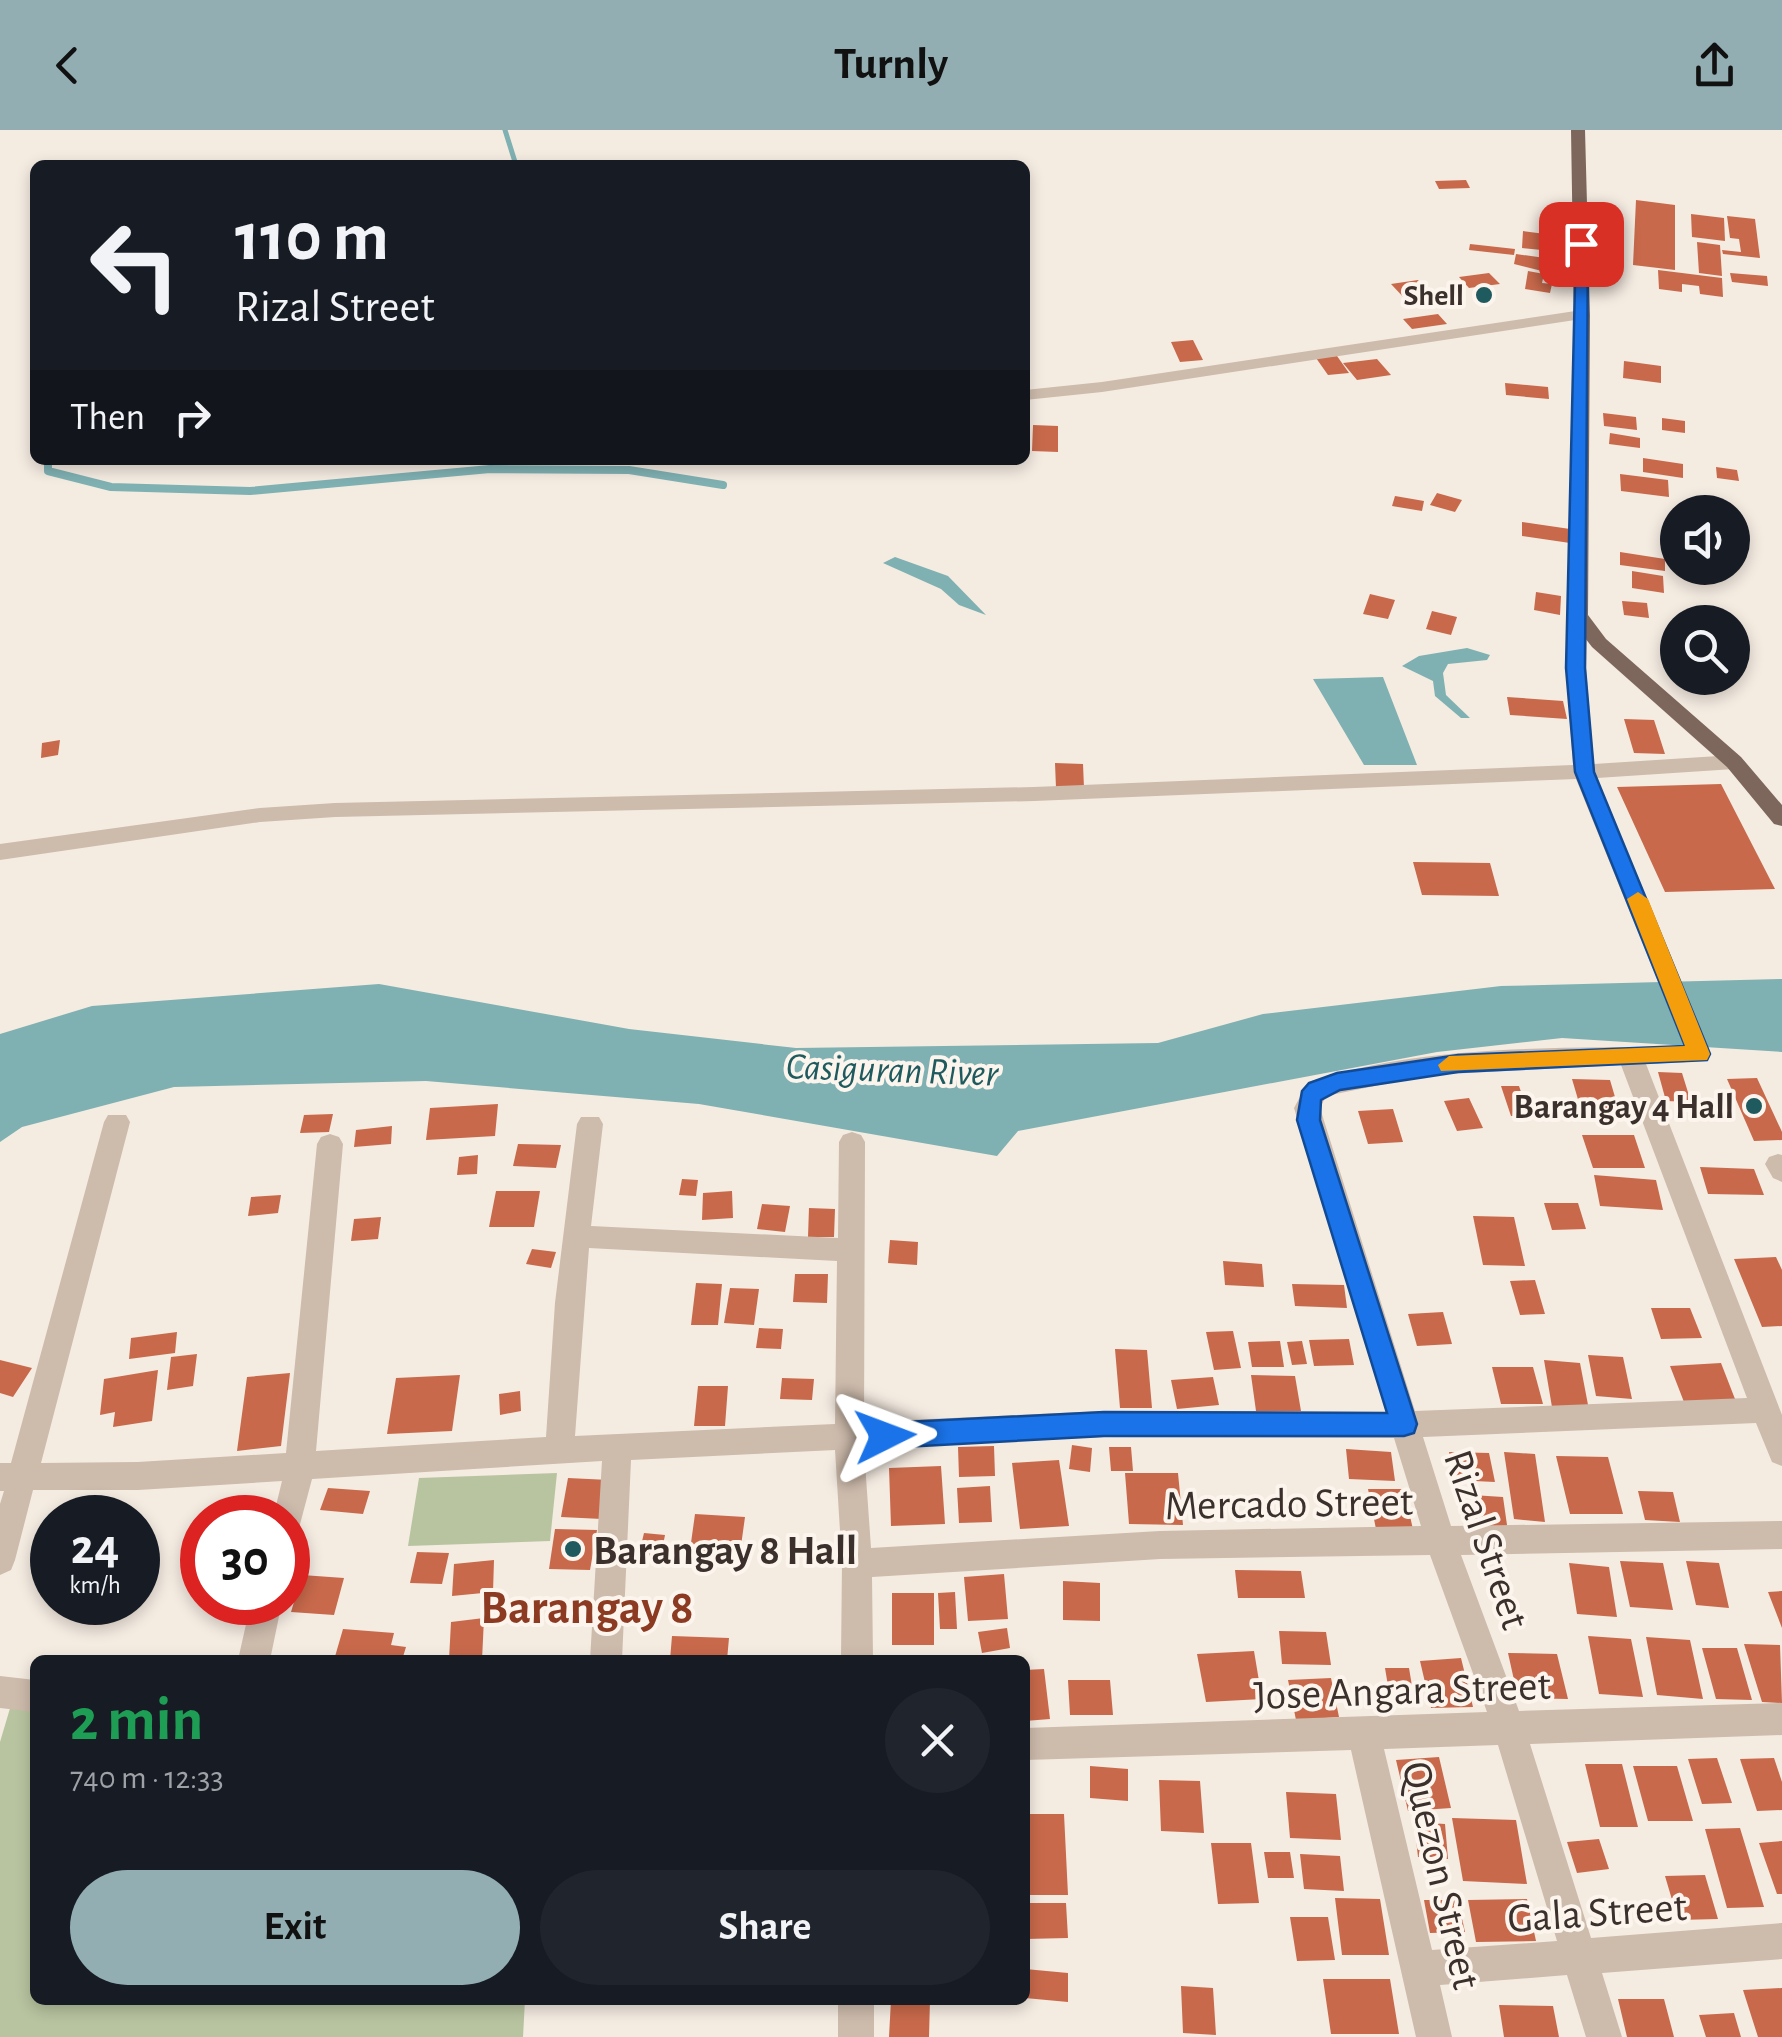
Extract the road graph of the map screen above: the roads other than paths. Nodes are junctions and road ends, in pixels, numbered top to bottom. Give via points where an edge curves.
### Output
1 (1578, 130) edge
2 (1582, 316) junction
3 (1030, 394) edge
4 (1578, 616) junction
5 (1734, 762) junction
6 (1584, 772) junction
7 (1782, 819) edge
8 (0, 852) edge
9 (1630, 1055) junction
10 (117, 1122) dead end
11 (590, 1124) dead end
12 (852, 1142) dead end
13 (330, 1144) dead end
14 (576, 1236) junction
15 (851, 1250) junction
16 (1765, 1410) junction
17 (1404, 1424) junction
18 (849, 1437) junction
19 (617, 1447) junction
20 (560, 1450) junction
21 (1782, 1453) edge
22 (300, 1466) junction
23 (11, 1477) edge
24 (293, 1495) edge
25 (1782, 1535) edge
26 (1442, 1542) junction
27 (0, 1560) edge
28 (857, 1563) junction
29 (262, 1625) edge
30 (255, 1655) edge
31 (606, 1655) edge
32 (857, 1655) edge
33 (0, 1692) edge
34 (30, 1695) edge
35 (1782, 1720) edge
36 (1509, 1728) junction
37 (1364, 1734) junction
38 (1030, 1744) edge
39 (1782, 1941) edge
40 (1580, 1958) junction
41 (1419, 1969) junction
42 (856, 2005) edge
43 (856, 2037) edge
44 (1434, 2037) edge
45 (1604, 2037) edge

1 - 2 main road
2 - 3 street
2 - 4 main road
4 - 5 main road via 1599,644
4 - 6 street
5 - 6 street
5 - 7 main road
6 - 8 street via 1108,792 335,810
6 - 9 street via 1698,1048 1697,1056
9 - 16 street
9 - 17 street, Rizal Street via 1458,1064 1337,1082 1310,1098 1309,1120
10 - 23 street
11 - 14 street
12 - 15 street
13 - 22 street
14 - 15 street
14 - 20 street
15 - 18 street
16 - 17 street
16 - 21 street
17 - 18 street via 1104,1424
17 - 26 street, Rizal Street
18 - 19 street
18 - 28 street
19 - 20 street
19 - 31 street
20 - 22 street
22 - 23 street
22 - 24 street
23 - 27 street
25 - 26 street, Mercado Street
26 - 28 street, Mercado Street via 1160,1545
26 - 36 street, Rizal Street
28 - 32 street
29 - 30 street
33 - 34 street
35 - 36 street, Jose Angara Street
36 - 37 street, Jose Angara Street
36 - 40 street, Rizal Street
37 - 38 street, Jose Angara Street
37 - 41 street, Quezon Street
39 - 40 street, Gala Street
40 - 41 street, Gala Street
40 - 45 street, Rizal Street
41 - 44 street, Quezon Street
42 - 43 street

